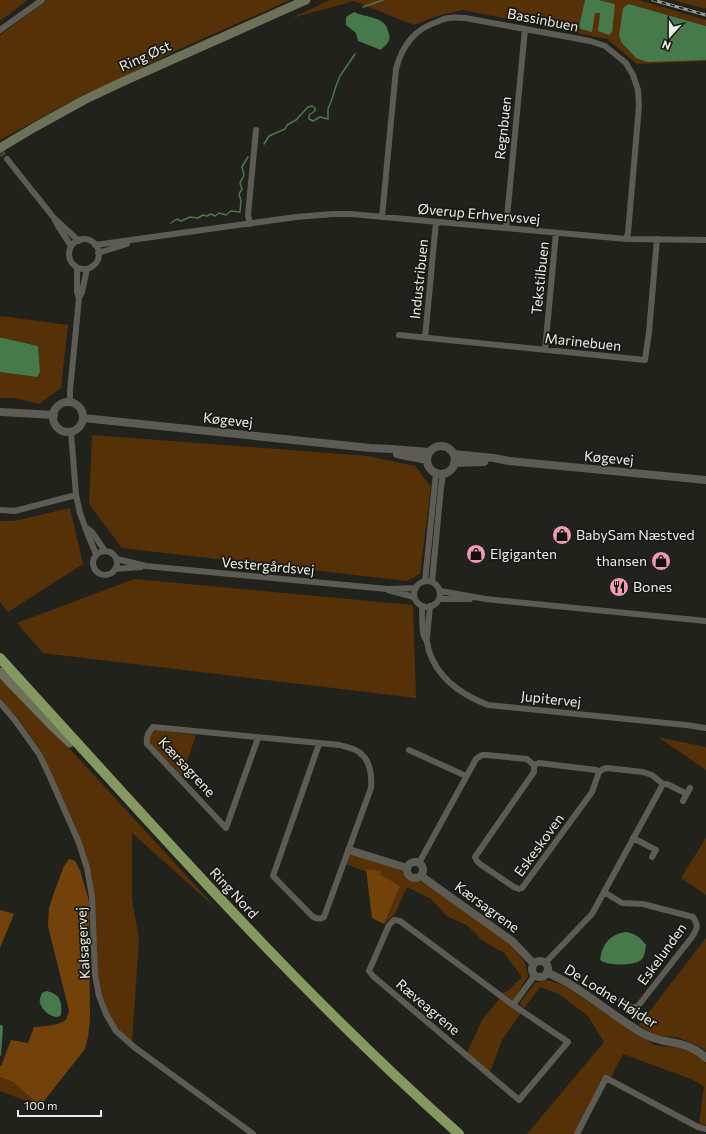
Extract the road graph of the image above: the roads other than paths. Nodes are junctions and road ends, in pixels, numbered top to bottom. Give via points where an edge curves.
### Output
1 (42, 0) edge
2 (306, 0) edge
3 (525, 29) junction
4 (0, 30) edge
5 (256, 130) dead end
6 (0, 148) edge
7 (7, 159) tunnel mouth
8 (382, 217) junction
9 (54, 218) junction
10 (436, 222) junction
11 (250, 224) junction
12 (506, 228) junction
13 (556, 233) junction
14 (142, 239) junction
15 (626, 239) junction
16 (657, 240) junction
17 (706, 240) edge
18 (79, 241) junction
19 (95, 245) junction
20 (71, 246) junction
21 (98, 253) junction
22 (78, 268) junction
23 (87, 269) junction
24 (79, 298) junction
25 (399, 336) dead end
26 (425, 338) junction
27 (545, 350) junction
28 (70, 403) junction
29 (0, 412) edge
30 (54, 416) junction
31 (83, 418) junction
32 (71, 432) junction
33 (454, 454) junction
34 (428, 456) junction
35 (509, 461) junction
36 (454, 463) junction
37 (439, 473) junction
38 (706, 480) edge
39 (76, 495) junction
40 (0, 510) edge
41 (85, 528) junction
42 (105, 551) junction
43 (96, 554) junction
44 (116, 559) junction
45 (146, 566) junction
46 (116, 569) junction
47 (429, 581) junction
48 (416, 588) junction
49 (386, 589) junction
50 (440, 591) junction
51 (414, 597) junction
52 (439, 599) junction
53 (486, 599) junction
54 (422, 606) junction
55 (430, 606) junction
56 (706, 621) edge
57 (426, 640) junction
58 (0, 658) edge
59 (0, 664) edge
60 (0, 672) edge
61 (0, 703) edge
62 (706, 728) edge
63 (258, 738) junction
64 (70, 743) junction
65 (319, 744) junction
66 (409, 750) dead end
67 (534, 765) junction
68 (598, 772) junction
69 (466, 776) junction
70 (663, 784) junction
71 (690, 788) dead end
72 (686, 794) junction
73 (683, 801) dead end
74 (633, 838) junction
75 (659, 843) dead end
76 (349, 850) junction
77 (656, 850) junction
78 (652, 857) dead end
79 (419, 863) junction
80 (407, 868) junction
81 (421, 876) junction
82 (604, 892) junction
83 (545, 963) junction
84 (534, 964) junction
85 (547, 972) junction
86 (535, 975) junction
87 (621, 1001) dead end
88 (513, 1005) junction
89 (706, 1058) edge
90 (706, 1129) edge
91 (253, 1134) edge
92 (450, 1134) edge
93 (459, 1134) edge
94 (577, 1134) edge

1 - 4 street
2 - 6 main road, Ring Øst via 122,82
3 - 8 street, Bassinbuen via 465,18 449,18 417,32 408,42 396,69
3 - 12 street, Regnbuen
3 - 15 street, Bassinbuen via 605,46 626,64 633,75 638,90 639,106
5 - 11 street via 248,214
7 - 9 street
8 - 10 street, Øverup Erhvervsvej
8 - 11 street, Øverup Erhvervsvej via 333,214
9 - 18 street
9 - 20 street
10 - 12 street, Øverup Erhvervsvej
10 - 26 street, Industribuen
11 - 14 street, Øverup Erhvervsvej
12 - 13 street, Øverup Erhvervsvej
13 - 15 street, Øverup Erhvervsvej
13 - 27 street, Tekstilbuen
14 - 19 street, Øverup Erhvervsvej
14 - 21 street, Øverup Erhvervsvej
15 - 16 street, Øverup Erhvervsvej
16 - 17 street, Øverup Erhvervsvej
16 - 27 street, Marinebuen via 645,360
18 - 19 street via 88,240
18 - 20 street
19 - 21 street
20 - 22 street via 70,261
21 - 23 street via 97,261
22 - 23 street
22 - 24 street
23 - 24 street
24 - 28 street
25 - 26 street, Marinebuen
26 - 27 street, Marinebuen
28 - 30 street via 59,406
28 - 31 street via 80,408
29 - 30 street
30 - 32 street via 59,429
31 - 32 street via 79,427
31 - 34 street, Køgevej via 370,448 392,448
32 - 39 street
33 - 34 street via 448,448 440,446
33 - 35 street, Køgevej
33 - 36 street
34 - 37 street via 428,466
35 - 36 street, Køgevej
35 - 38 street, Køgevej
36 - 37 street via 449,471
37 - 47 street
39 - 40 street via 15,511
39 - 41 street
41 - 42 street via 92,532
41 - 43 street
42 - 43 street
42 - 44 street via 112,553
43 - 46 street via 93,563 97,572 105,575
44 - 45 street, Vestergårdsvej
44 - 46 street
45 - 46 street, Vestergårdsvej
45 - 49 street, Vestergårdsvej
47 - 48 street via 420,583
47 - 50 street
48 - 49 street, Vestergårdsvej
48 - 51 street
49 - 51 street, Vestergårdsvej
50 - 52 street
50 - 53 street
51 - 54 street
52 - 53 street
52 - 55 street
53 - 56 street
54 - 55 street
54 - 57 street, Jupitervej
55 - 57 street, Jupitervej
57 - 62 street, Jupitervej via 438,670 447,681 457,690 488,705
58 - 93 highway, Ring Nord via 252,933 341,1024
59 - 64 highway
60 - 64 main road
61 - 91 street, Kalsagervej via 28,736 39,754 87,868 92,897 95,975 98,996 106,1014 116,1030 134,1047
63 - 63 street, Kærsagrene via 153,727 146,738 147,744 226,828
63 - 65 street, Kærsagrene
64 - 92 highway via 289,979
65 - 76 street, Kærsagrene via 350,748 359,752 370,769 371,788
65 - 76 street, Kærsagrene via 273,876 315,918 322,919
66 - 69 street
67 - 68 street via 538,763
67 - 68 street, Eskeskoven via 534,772 475,856 476,861 519,889 526,885 592,792
67 - 69 street via 527,759 482,755 476,759
68 - 70 street via 607,768 643,772 652,775
69 - 79 street
70 - 72 street
70 - 74 street
71 - 72 street
72 - 73 street
74 - 77 street
74 - 82 street
75 - 77 street
76 - 80 street
77 - 78 street
79 - 80 street via 413,862
79 - 81 street via 423,867
80 - 81 street via 408,875 412,878
81 - 84 street, Kærsagrene via 512,941
82 - 83 street via 592,914
82 - 87 street, Eskelunden via 622,903 643,904 693,917 697,922 697,929 692,937 638,1006 632,1008
83 - 84 street via 539,961
83 - 85 street
84 - 86 street
85 - 86 street via 543,976
85 - 89 street, De Lodne Højder via 570,984 643,1034 688,1046
86 - 88 street
88 - 88 street, Ræveagrene via 400,921 394,920 389,925 369,971 519,1100 568,1042
90 - 94 street via 606,1078

